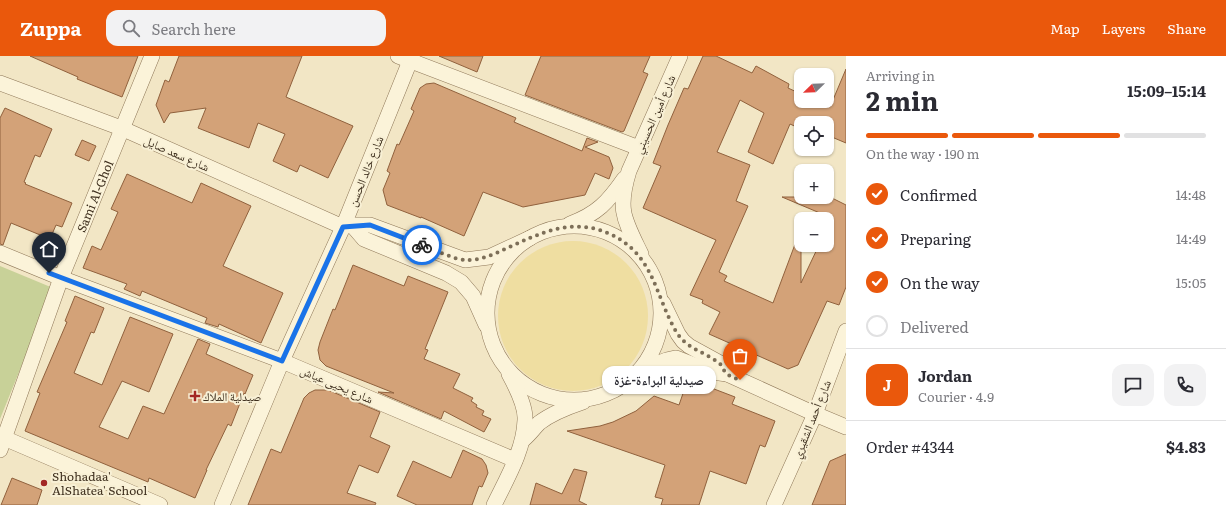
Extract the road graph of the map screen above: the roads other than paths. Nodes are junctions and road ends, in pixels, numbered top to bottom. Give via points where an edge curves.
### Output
1 (152, 56) edge
2 (680, 56) edge
3 (407, 58) edge
4 (0, 83) edge
5 (121, 128) junction
6 (639, 148) junction
7 (629, 172) junction
8 (347, 226) junction
9 (562, 227) junction
10 (530, 238) junction
11 (0, 254) edge
12 (646, 265) junction
13 (61, 278) junction
14 (659, 295) junction
15 (846, 331) edge
16 (491, 337) junction
17 (499, 356) junction
18 (282, 361) junction
19 (727, 374) junction
20 (633, 376) junction
21 (598, 397) junction
22 (814, 414) junction
23 (846, 427) edge
24 (524, 438) junction
25 (2, 444) edge
26 (515, 460) junction
27 (160, 505) edge
28 (222, 505) edge
29 (494, 505) edge
30 (774, 505) edge

1 - 5 street, Sami Al-Ghol
2 - 6 street, شارع أمين الحسيني
3 - 6 street
3 - 8 street, شارع خالد الحسن
4 - 5 street, شارع سعد صايل
5 - 8 street, شارع سعد صايل
5 - 13 street, Sami Al-Ghol
6 - 7 street, شارع أمين الحسيني
7 - 9 street, شارع أمين الحسيني via 605,204 591,215
7 - 12 street, شارع أمين الحسيني via 622,208
8 - 10 street, شارع سعد صايل via 370,225 465,260 489,256
8 - 16 street, شارع سعد صايل via 364,239 446,273 461,282 473,296
8 - 18 street, شارع خالد الحسن
9 - 10 street
9 - 12 street via 586,227 611,234 632,248
10 - 16 street via 508,256 490,291 487,315
11 - 13 street, شارع يحيى عياش
12 - 14 street
13 - 18 street, شارع يحيى عياش
13 - 25 street, Sami Al-Ghol
14 - 19 street via 683,341 720,363
14 - 20 street via 661,317 656,341 644,364
15 - 22 street, شارع أحمد الشقيري
16 - 17 street
17 - 21 street via 521,382 544,396 569,400
17 - 24 street via 523,409
18 - 26 street, شارع يحيى عياش
18 - 28 street, شارع خالد الحسن
19 - 20 street via 712,372 676,358 651,366
19 - 22 street
20 - 21 street via 611,392
21 - 24 street via 554,413 537,424
22 - 23 street
22 - 30 street, شارع أحمد الشقيري
24 - 26 street
25 - 27 street
26 - 29 street

